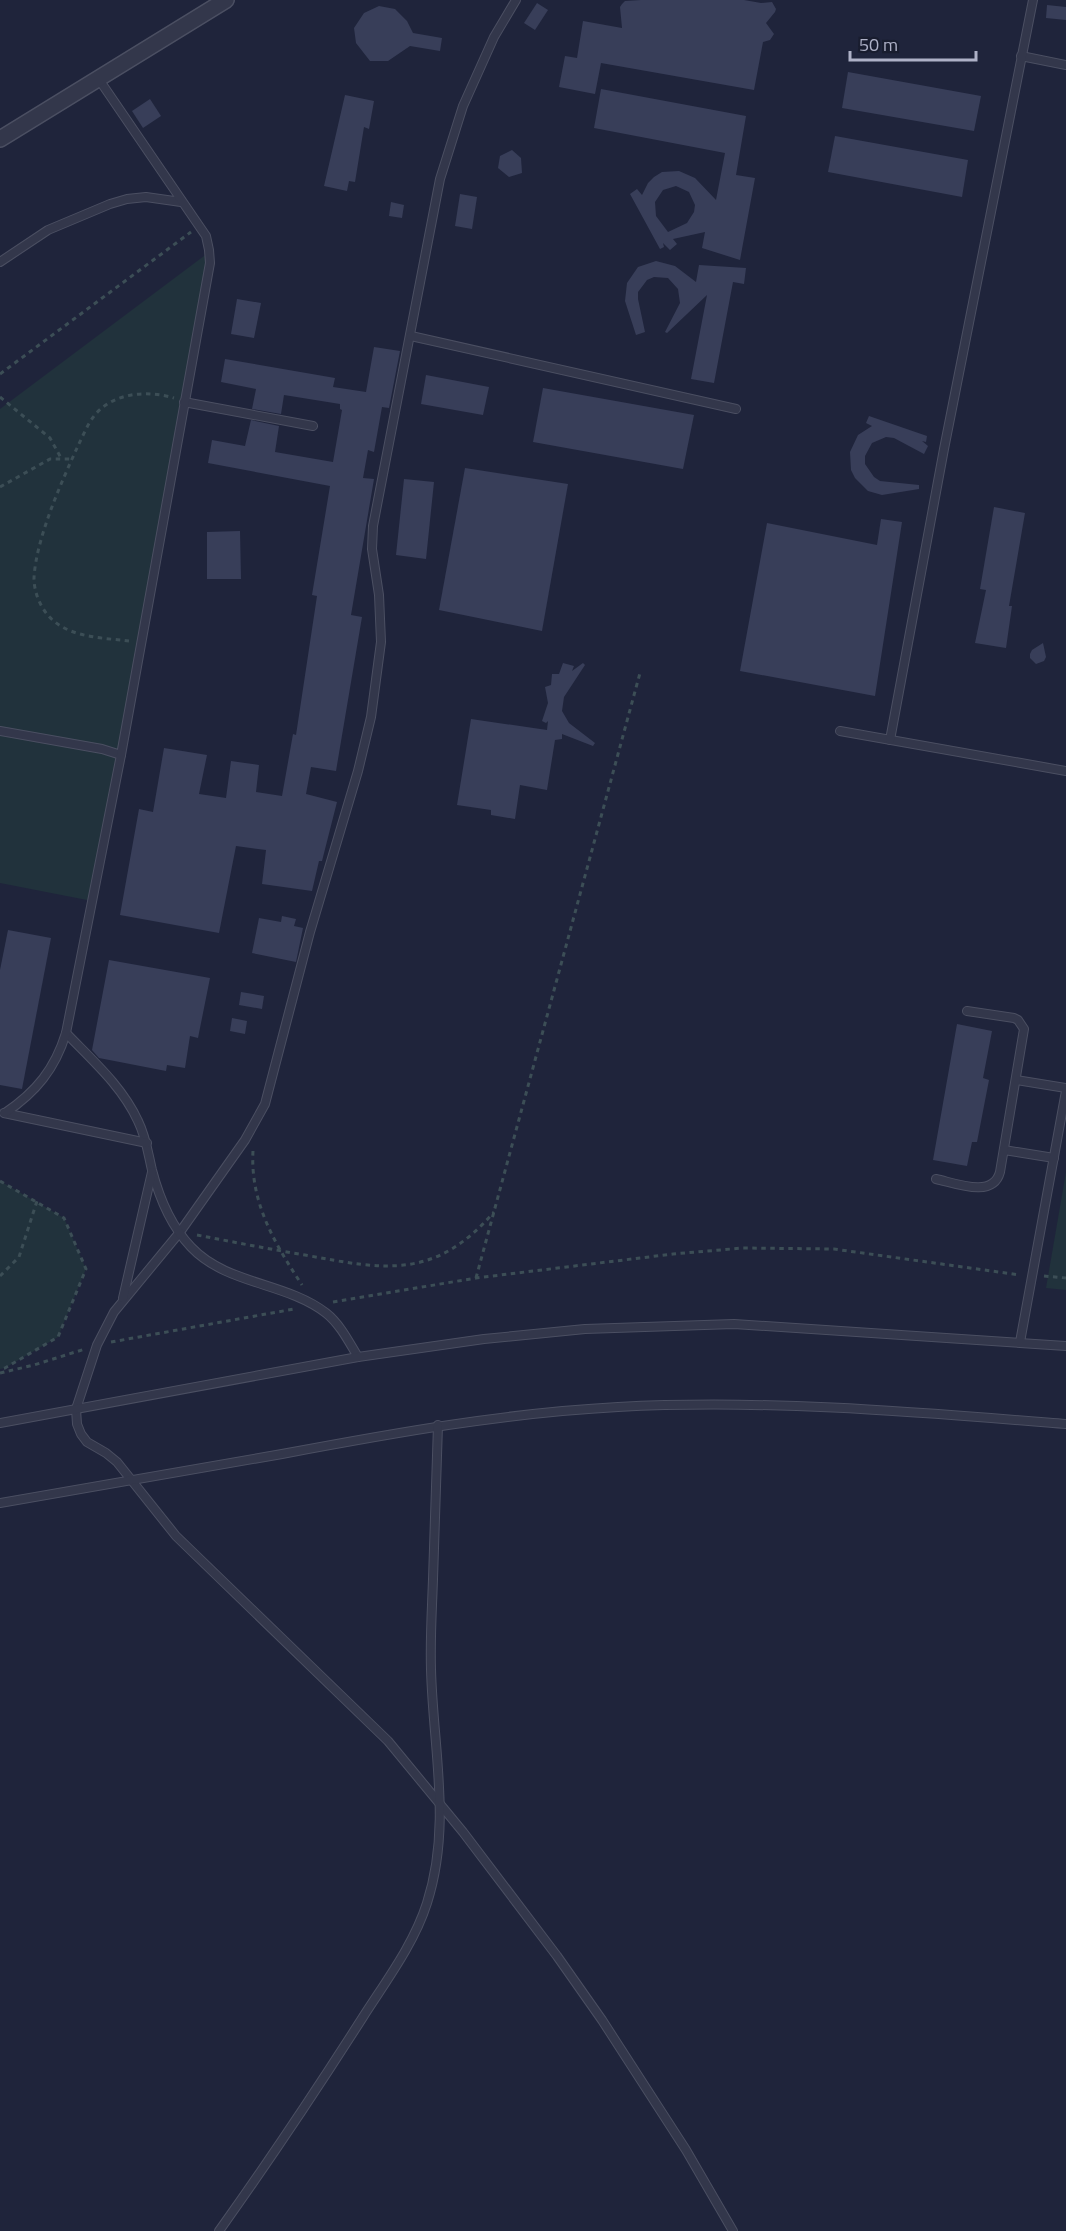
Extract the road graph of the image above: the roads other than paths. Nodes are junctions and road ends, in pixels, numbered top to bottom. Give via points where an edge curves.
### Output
1 (226, 0) edge
2 (516, 0) edge
3 (1032, 0) edge
4 (1022, 56) junction
5 (1066, 64) edge
6 (98, 78) junction
7 (0, 139) edge
8 (181, 202) junction
9 (0, 262) edge
10 (411, 336) junction
11 (184, 402) junction
12 (736, 409) dead end
13 (314, 426) dead end
14 (0, 731) edge
15 (840, 731) dead end
16 (890, 740) junction
17 (121, 755) junction
18 (1066, 771) edge
19 (967, 1011) dead end
20 (66, 1033) junction
21 (1016, 1080) junction
22 (1066, 1090) edge
23 (2, 1112) edge
24 (147, 1143) junction
25 (1004, 1150) junction
26 (1054, 1158) junction
27 (153, 1171) junction
28 (936, 1179) dead end
29 (180, 1232) junction
30 (123, 1299) junction
31 (1020, 1342) junction
32 (1066, 1346) edge
33 (358, 1357) junction
34 (76, 1409) junction
35 (0, 1423) edge
36 (1066, 1424) edge
37 (438, 1425) junction
38 (132, 1481) junction
39 (0, 1503) edge
40 (441, 1805) junction
41 (219, 2231) edge
42 (733, 2231) edge

1 - 6 street
2 - 10 lane via 477,71 450,142
3 - 4 lane
4 - 5 lane
4 - 16 lane
6 - 7 street
6 - 8 lane
8 - 9 lane via 146,197 110,204 48,230
8 - 11 lane via 206,237 210,250
10 - 12 lane
10 - 29 lane via 373,526 381,630 371,717 358,771 310,932 271,1085 256,1122
11 - 13 lane
11 - 17 lane
14 - 17 lane
15 - 16 lane
16 - 18 lane
17 - 20 lane
19 - 21 lane via 1014,1018 1022,1024
20 - 23 lane via 60,1053 38,1088
20 - 24 lane via 128,1102
21 - 22 lane
21 - 25 lane
22 - 26 lane
23 - 24 lane
24 - 27 lane
25 - 26 lane
25 - 28 lane via 999,1178 991,1186
26 - 31 lane
27 - 29 lane via 168,1213
27 - 30 lane
29 - 30 lane
29 - 33 lane via 191,1247 225,1270 315,1305 337,1323
30 - 34 lane via 97,1345
31 - 32 lane
31 - 33 lane via 783,1326 684,1324 534,1334
33 - 34 lane
34 - 35 lane
34 - 38 lane via 77,1424 87,1442 117,1462
36 - 37 lane via 798,1406 708,1404 572,1410
37 - 38 lane
37 - 40 lane via 430,1666
38 - 39 lane
38 - 40 lane via 176,1536 374,1727
40 - 41 lane via 436,1872 413,1936 350,2038
40 - 42 lane via 511,1893 595,2011 686,2150

